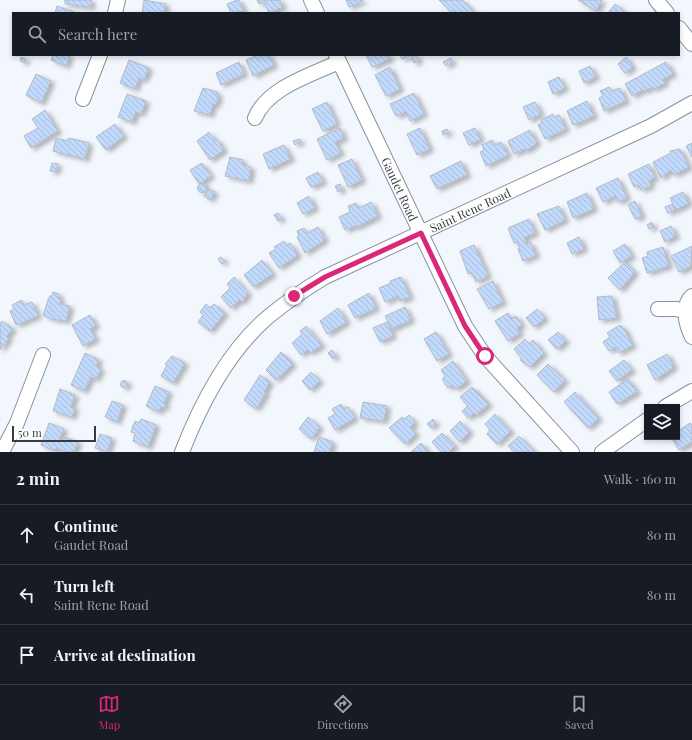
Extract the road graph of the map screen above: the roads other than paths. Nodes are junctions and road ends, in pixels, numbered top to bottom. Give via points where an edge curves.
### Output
1 (118, 0) edge
2 (311, 0) edge
3 (656, 0) edge
4 (115, 12) edge
5 (317, 12) edge
6 (666, 12) edge
7 (680, 29) edge
8 (692, 44) edge
9 (100, 56) edge
10 (337, 58) edge
11 (83, 99) dead end
12 (692, 103) edge
13 (255, 118) dead end
14 (421, 233) junction
15 (692, 296) edge
16 (658, 309) dead end
17 (685, 312) junction
18 (692, 337) edge
19 (43, 355) dead end
20 (692, 391) edge
21 (670, 404) edge
22 (644, 422) edge
23 (2, 452) edge
24 (182, 452) edge
25 (572, 452) edge
26 (602, 452) edge

1 - 4 street
2 - 5 street
3 - 6 street
7 - 8 street
9 - 11 street
10 - 13 street via 278,92 261,105
10 - 14 street, Gaudet Road
12 - 14 street, Saint Rene Road via 651,126
14 - 24 street, Saint Rene Road via 325,277 294,296 267,318 240,347 218,377 201,407
14 - 25 street, Gaudet Road via 475,343
15 - 17 street
16 - 17 street via 677,309
17 - 18 street
19 - 23 street via 17,423
20 - 21 street
22 - 26 street

